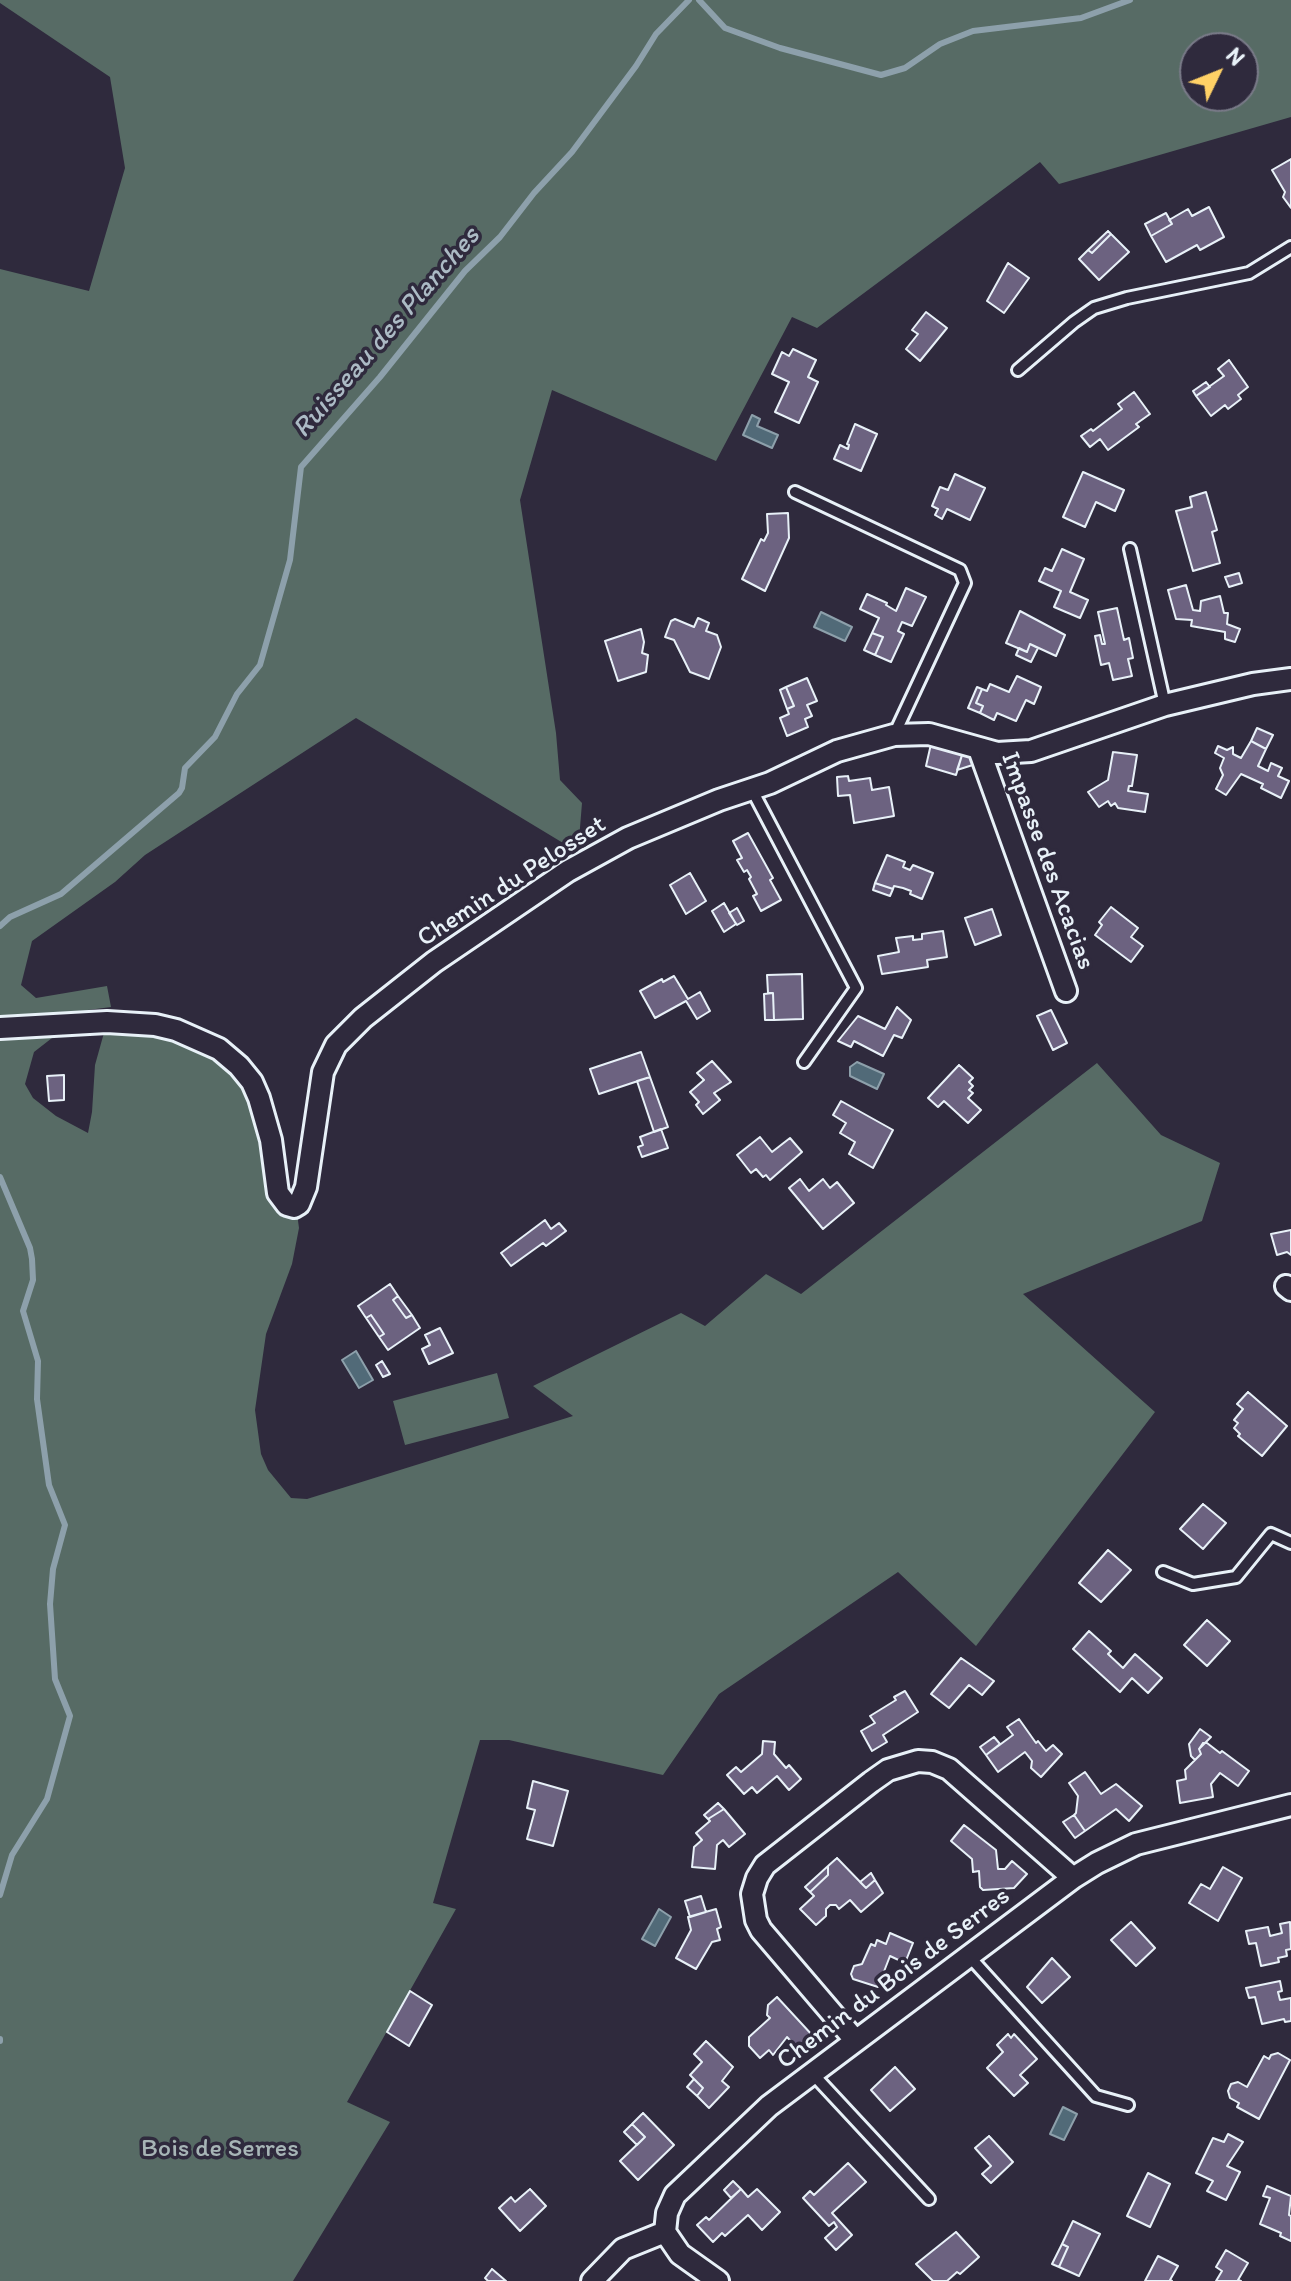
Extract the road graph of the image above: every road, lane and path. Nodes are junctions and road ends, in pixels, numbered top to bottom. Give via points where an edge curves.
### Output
1 (1291, 247) edge
2 (1018, 370) dead end
3 (795, 492) dead end
4 (1130, 549) dead end
5 (1291, 679) edge
6 (1165, 705) junction
7 (894, 735) junction
8 (979, 749) junction
9 (751, 788) junction
10 (1066, 991) dead end
11 (0, 1028) edge
12 (804, 1062) dead end
13 (1291, 1543) edge
14 (1163, 1572) dead end
15 (1291, 1805) edge
16 (1073, 1878) junction
17 (969, 1956) junction
18 (855, 2040) junction
19 (811, 2072) junction
20 (1128, 2105) dead end
21 (929, 2199) dead end
22 (665, 2232) junction
23 (592, 2281) edge
24 (718, 2281) edge

1 - 2 lane via 1249,273 1094,308
3 - 7 lane via 960,570 965,583
4 - 6 lane
5 - 6 street, Chemin du Pelosset
6 - 8 street, Chemin du Pelosset via 1031,751
7 - 8 street, Chemin du Pelosset via 929,734
7 - 9 street, Chemin du Pelosset via 837,751
8 - 10 street, Impasse des Acacias
9 - 11 street, Chemin du Pelosset via 628,838 568,871 434,962 363,1018 325,1064 306,1187 294,1207 278,1193 271,1140 255,1090 219,1049 155,1025
9 - 12 lane via 856,988
13 - 14 lane via 1271,1534 1236,1577 1193,1584
15 - 16 street, Chemin du Bois de Serres via 1136,1844
16 - 17 street, Chemin du Bois de Serres
16 - 18 street via 949,1769 918,1761 888,1770 871,1782 765,1865 752,1894 761,1930
17 - 18 street, Chemin du Bois de Serres
17 - 20 lane via 1096,2096
18 - 19 street, Chemin du Bois de Serres
19 - 21 lane
19 - 22 street, Chemin du Bois de Serres via 675,2195
22 - 23 street via 623,2249
22 - 24 street via 680,2254

